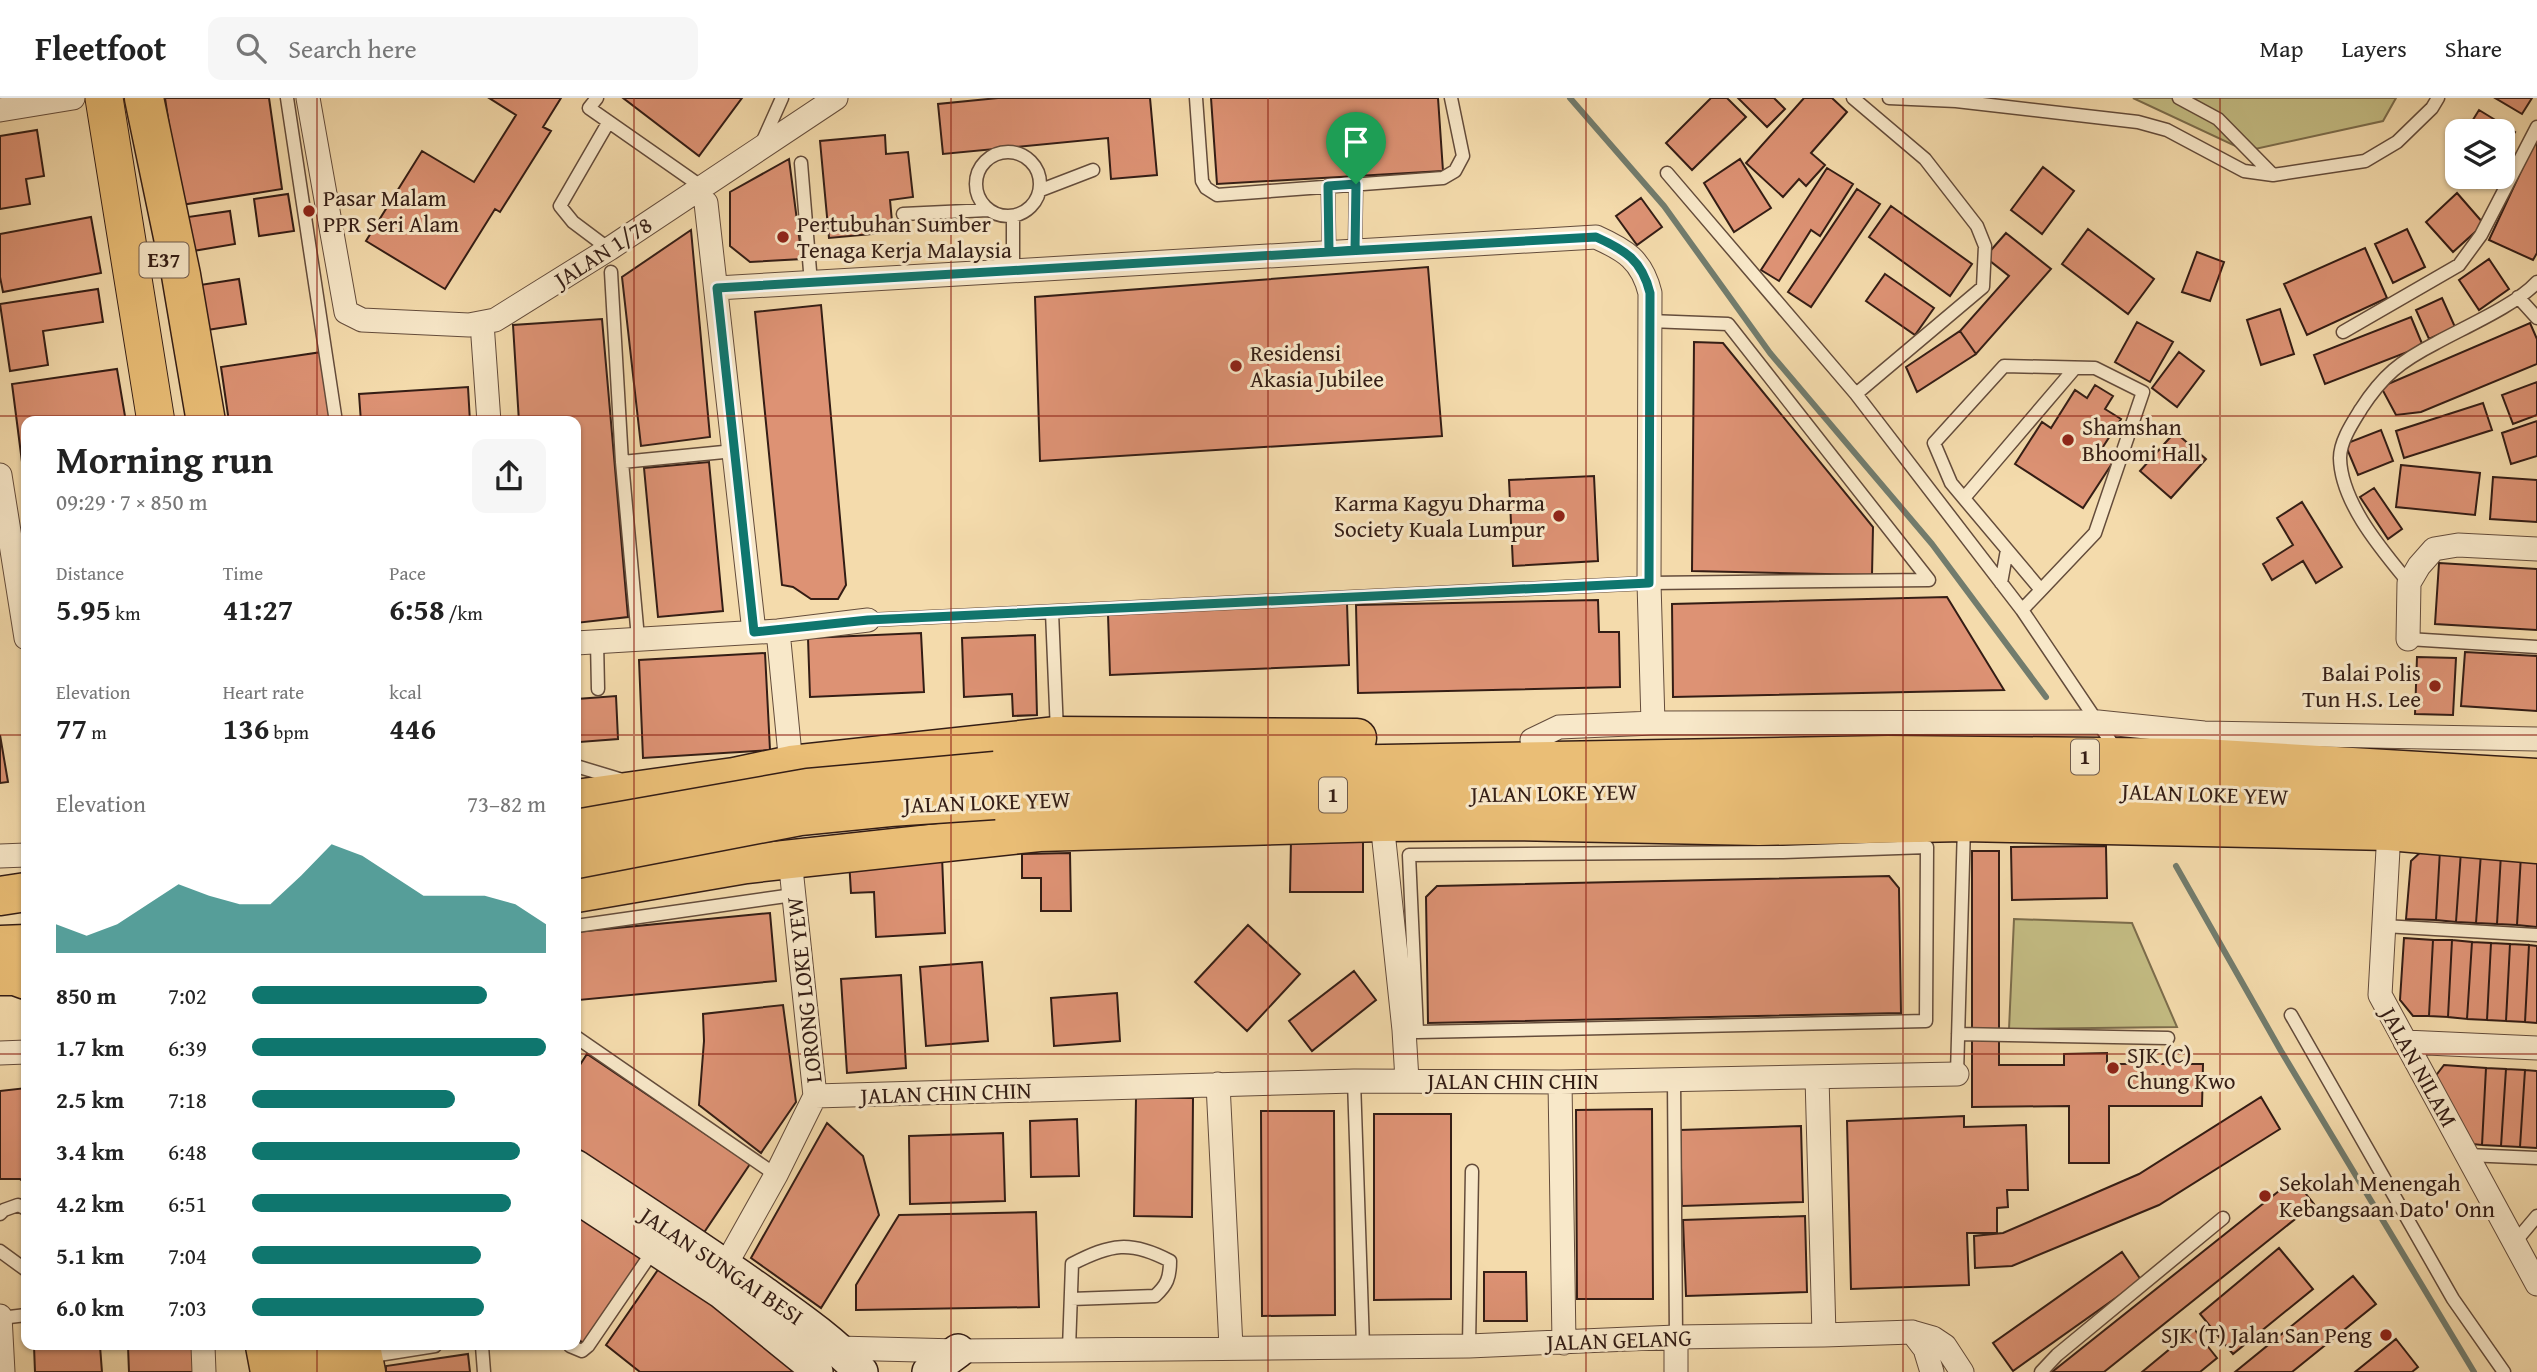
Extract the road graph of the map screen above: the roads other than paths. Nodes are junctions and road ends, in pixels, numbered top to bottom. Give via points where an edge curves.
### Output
1 (74, 98) edge
2 (104, 98) edge
3 (142, 98) edge
4 (287, 98) edge
5 (309, 98) edge
6 (597, 98) edge
7 (782, 98) edge
8 (836, 98) edge
9 (1196, 98) edge
10 (1451, 98) edge
11 (1853, 98) edge
12 (1889, 98) edge
13 (2179, 98) edge
14 (2438, 98) edge
15 (0, 110) edge
16 (608, 123) junction
17 (2537, 127) edge
18 (760, 148) junction
19 (801, 163) dead end
20 (1093, 170) dead end
21 (1667, 173) dead end
22 (2273, 175) junction
23 (1356, 184) junction
24 (1328, 186) junction
25 (1041, 190) junction
26 (704, 195) junction
27 (988, 209) junction
28 (903, 214) dead end
29 (1013, 217) junction
30 (1355, 250) junction
31 (1329, 252) junction
32 (610, 260) junction
33 (1013, 273) junction
34 (811, 282) junction
35 (2537, 282) edge
36 (717, 288) junction
37 (2518, 297) junction
38 (2537, 318) edge
39 (1649, 321) junction
40 (482, 323) junction
41 (2343, 332) dead end
42 (2075, 368) junction
43 (1856, 394) junction
44 (155, 416) edge
45 (187, 416) edge
46 (205, 416) edge
47 (334, 416) edge
48 (489, 416) edge
49 (734, 451) junction
50 (622, 462) junction
51 (0, 475) edge
52 (1964, 498) junction
53 (2537, 548) edge
54 (2007, 550) junction
55 (1649, 583) junction
56 (2001, 583) junction
57 (2409, 583) junction
58 (2041, 590) junction
59 (21, 607) edge
60 (2022, 610) junction
61 (1052, 612) junction
62 (868, 620) joint
63 (778, 631) junction
64 (754, 632) junction
65 (638, 638) junction
66 (2408, 639) joint
67 (586, 642) edge
68 (2537, 647) edge
69 (598, 689) dead end
70 (2098, 722) junction
71 (1653, 723) junction
72 (1057, 736) junction
73 (2537, 739) edge
74 (1531, 740) junction
75 (2121, 757) junction
76 (1632, 759) junction
77 (791, 765) junction
78 (581, 768) edge
79 (2537, 778) edge
80 (994, 785) junction
81 (665, 786) junction
82 (593, 796) edge
83 (2537, 810) edge
84 (1382, 822) junction
85 (1658, 822) junction
86 (1964, 822) junction
87 (581, 828) edge
88 (2389, 831) junction
89 (1771, 839) junction
90 (2537, 844) edge
91 (21, 855) edge
92 (0, 856) edge
93 (581, 858) edge
94 (792, 877) junction
95 (630, 885) junction
96 (581, 892) edge
97 (21, 893) edge
98 (0, 896) edge
99 (21, 915) edge
100 (0, 916) edge
101 (581, 925) edge
102 (2384, 926) junction
103 (2537, 935) edge
104 (21, 944) edge
105 (0, 945) edge
106 (0, 976) edge
107 (21, 978) edge
108 (21, 992) edge
109 (0, 995) edge
110 (2291, 1015) dead end
111 (1958, 1034) junction
112 (2168, 1038) dead end
113 (581, 1040) edge
114 (2405, 1042) junction
115 (2537, 1048) edge
116 (21, 1052) edge
117 (0, 1054) edge
118 (1957, 1074) joint
119 (1816, 1077) junction
120 (1407, 1080) junction
121 (1674, 1080) junction
122 (1354, 1081) junction
123 (1560, 1082) junction
124 (1218, 1084) junction
125 (815, 1096) junction
126 (2467, 1155) junction
127 (2537, 1158) edge
128 (581, 1170) edge
129 (1472, 1171) dead end
130 (776, 1175) junction
131 (581, 1199) edge
132 (21, 1206) edge
133 (0, 1214) edge
134 (2537, 1216) edge
135 (2223, 1218) dead end
136 (2515, 1242) junction
137 (655, 1248) junction
138 (0, 1251) edge
139 (21, 1266) edge
140 (724, 1266) junction
141 (2537, 1283) edge
142 (1071, 1298) junction
143 (21, 1315) edge
144 (1, 1317) edge
145 (1912, 1332) junction
146 (1824, 1335) junction
147 (1676, 1337) junction
148 (1564, 1343) junction
149 (1363, 1346) junction
150 (1469, 1346) junction
151 (1231, 1347) junction
152 (792, 1349) junction
153 (1069, 1349) junction
154 (203, 1350) edge
155 (266, 1350) edge
156 (302, 1350) edge
157 (409, 1350) edge
158 (482, 1350) edge
159 (580, 1350) edge
160 (958, 1351) junction
161 (351, 1359) edge
162 (835, 1360) edge
163 (3, 1372) edge
164 (204, 1372) edge
165 (270, 1372) edge
166 (305, 1372) edge
167 (484, 1372) edge
168 (816, 1372) edge
169 (861, 1372) edge
170 (929, 1372) edge
171 (1676, 1372) edge
172 (1932, 1372) edge
173 (1962, 1372) edge
174 (2041, 1372) edge
175 (2504, 1372) edge

1 - 15 street
2 - 44 main road, E37
3 - 45 main road, E37
3 - 46 highway via 181,275
4 - 47 lane
5 - 40 street, JALAN 1/78 via 346,312 362,320
6 - 16 lane via 589,108
7 - 18 lane
8 - 18 street, JALAN 1/78
9 - 24 lane via 1206,188 1217,195
10 - 23 lane via 1463,156 1455,171 1443,178
11 - 43 lane via 1925,159 1977,226 1985,246 1983,287
12 - 22 lane via 2138,122 2167,130 2244,171
13 - 22 lane via 2218,119
14 - 22 lane via 2397,142 2365,161
16 - 26 lane
16 - 32 lane via 560,206
17 - 41 lane via 2481,235 2459,265
18 - 26 street, JALAN 1/78
19 - 34 lane
20 - 25 lane
21 - 43 lane
23 - 24 lane
23 - 30 lane
24 - 31 lane
25 - 27 lane via 1041,178 1029,159 1020,153 997,154 987,159 976,179 980,201
25 - 29 lane via 1031,208
26 - 32 street, JALAN 1/78
26 - 36 street
27 - 28 lane
27 - 29 lane
29 - 33 lane
30 - 31 street
30 - 39 street via 1596,237 1625,250 1645,275
31 - 33 street
32 - 40 street, JALAN 1/78
32 - 50 lane
33 - 34 street
34 - 36 street
35 - 37 lane
36 - 49 street
37 - 38 lane
37 - 57 lane via 2395,368 2371,394 2343,445 2340,457 2345,482 2363,526
39 - 55 street
39 - 55 lane via 1728,324 1929,580
40 - 48 street
42 - 52 lane
42 - 52 lane via 2004,366 1934,443 1951,482
42 - 58 lane via 2095,368 2143,392 2095,533
43 - 56 lane
49 - 50 lane
49 - 64 street
50 - 65 lane
51 - 59 street
52 - 54 lane
53 - 57 street via 2458,545 2434,549
54 - 56 lane
54 - 58 lane
55 - 61 lane
55 - 71 street
56 - 60 lane
57 - 66 street
58 - 60 lane
60 - 70 lane
61 - 62 lane
61 - 72 lane
62 - 63 street
63 - 64 street
63 - 77 street
64 - 65 street
65 - 67 street
66 - 68 lane
67 - 69 lane
70 - 71 street
70 - 73 street via 2204,733
70 - 75 lane
71 - 74 street via 1559,727
72 - 74 highway
72 - 77 highway
74 - 76 highway via 1592,745
75 - 76 highway, JALAN LOKE YEW / 1
75 - 79 highway, JALAN LOKE YEW / 1
76 - 80 highway, JALAN LOKE YEW / 1
77 - 81 highway
78 - 81 lane
80 - 85 highway, JALAN LOKE YEW / 1
80 - 87 highway, JALAN LOKE YEW / 1, bridge via 808,788
80 - 93 highway, JALAN LOKE YEW / 1, bridge via 890,807 800,816
81 - 82 highway
82 - 95 highway via 588,827 592,855 608,874
83 - 85 highway, JALAN LOKE YEW / 1 via 2203,793 1883,789
84 - 85 highway via 1512,821 1601,810
84 - 94 highway via 1039,832
84 - 120 street
85 - 89 highway
85 - 89 lane via 1409,855 1417,1032 1926,1021 1927,847
86 - 88 highway
86 - 89 highway
86 - 111 lane, JALAN CHIN CHIN
88 - 90 highway
88 - 102 street, JALAN NILAM
91 - 92 street
94 - 95 highway via 746,864
94 - 101 lane
94 - 125 street, LORONG LOKE YEW
95 - 96 highway
97 - 98 highway
99 - 100 highway
102 - 103 lane
102 - 114 street, JALAN NILAM via 2380,995
104 - 105 highway
106 - 107 highway
108 - 109 street
110 - 175 lane via 2453,1299
111 - 112 lane
111 - 118 lane, JALAN CHIN CHIN
113 - 130 lane
114 - 115 street
114 - 126 street, JALAN NILAM
116 - 117 street
118 - 119 street, JALAN CHIN CHIN
119 - 121 street, JALAN CHIN CHIN
119 - 146 street
120 - 122 street, JALAN CHIN CHIN
120 - 123 street, JALAN CHIN CHIN
121 - 123 street, JALAN CHIN CHIN
121 - 147 lane
122 - 124 street, JALAN CHIN CHIN
122 - 149 lane
123 - 148 street
124 - 125 street, JALAN CHIN CHIN
124 - 151 street
125 - 130 street, LORONG LOKE YEW
126 - 127 lane
126 - 136 street, JALAN NILAM
128 - 140 street, JALAN SUNGAI BESI
129 - 150 lane
130 - 140 street, LORONG LOKE YEW
131 - 137 street, JALAN SUNGAI BESI
132 - 133 lane
134 - 136 lane
135 - 174 lane
136 - 141 street, JALAN NILAM
137 - 152 street, JALAN SUNGAI BESI via 722,1292
137 - 159 lane via 588,1346
138 - 139 lane
140 - 162 street, JALAN SUNGAI BESI
142 - 142 lane via 1072,1264 1102,1249 1132,1247 1170,1261 1166,1285 1155,1296
142 - 153 lane
143 - 144 lane
144 - 163 street
145 - 146 street, JALAN GELANG
145 - 172 street via 1925,1349
145 - 173 street, JALAN GELANG via 1945,1346
146 - 147 street, JALAN GELANG
147 - 148 street, JALAN GELANG
147 - 171 street
148 - 150 street, JALAN GELANG
149 - 150 street, JALAN GELANG
149 - 151 street, JALAN GELANG
151 - 153 street, JALAN GELANG
152 - 162 street
152 - 168 street, JALAN SUNGAI BESI
153 - 160 street, JALAN GELANG
154 - 164 street
155 - 165 highway
156 - 166 main road
157 - 161 lane
158 - 167 lane
160 - 162 street, JALAN GELANG
160 - 170 street
162 - 169 street, JALAN SUNGAI BESI

